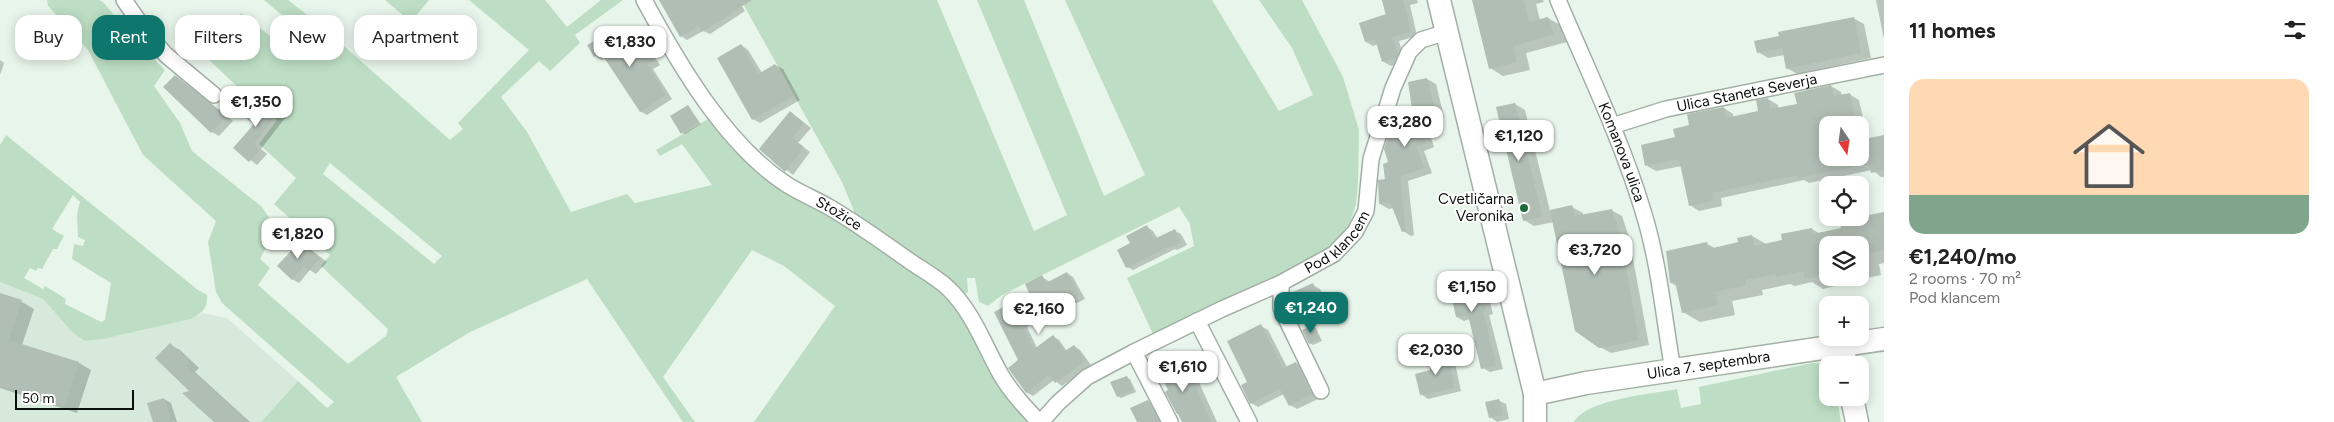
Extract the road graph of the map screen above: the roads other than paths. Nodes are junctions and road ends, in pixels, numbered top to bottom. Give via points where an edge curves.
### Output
1 (124, 0) edge
2 (644, 0) edge
3 (1439, 0) edge
4 (1558, 0) edge
5 (1447, 32) junction
6 (1884, 65) edge
7 (214, 95) dead end
8 (1612, 126) junction
9 (1281, 283) junction
10 (1197, 321) junction
11 (1884, 339) edge
12 (1134, 352) junction
13 (1844, 355) edge
14 (1674, 371) junction
15 (1321, 391) dead end
16 (1534, 394) junction
17 (1854, 406) edge
18 (1040, 422) edge
19 (1170, 422) edge
20 (1248, 422) edge
21 (1535, 422) edge
22 (1550, 422) edge
23 (1857, 422) edge

1 - 7 street via 166,55
2 - 18 street, Stožice via 721,123 747,152 784,183 861,228 948,288 977,327 1001,376 1018,400
3 - 5 main road
4 - 8 street, Komanova ulica
5 - 9 street, Pod klancem via 1421,40 1409,52 1393,88 1371,159 1366,211 1355,232 1334,254
5 - 16 main road
6 - 8 street, Ulica Staneta Severja via 1666,109
8 - 14 street, Komanova ulica via 1652,242
9 - 10 street, Pod klancem
9 - 15 street via 1281,308
10 - 12 street, Pod klancem
10 - 20 street
11 - 13 main road, Ulica 7. septembra
12 - 18 street, Pod klancem via 1087,377
12 - 19 street
13 - 14 main road, Ulica 7. septembra
14 - 16 main road, Ulica 7. septembra
16 - 21 main road
16 - 22 main road
17 - 23 main road

